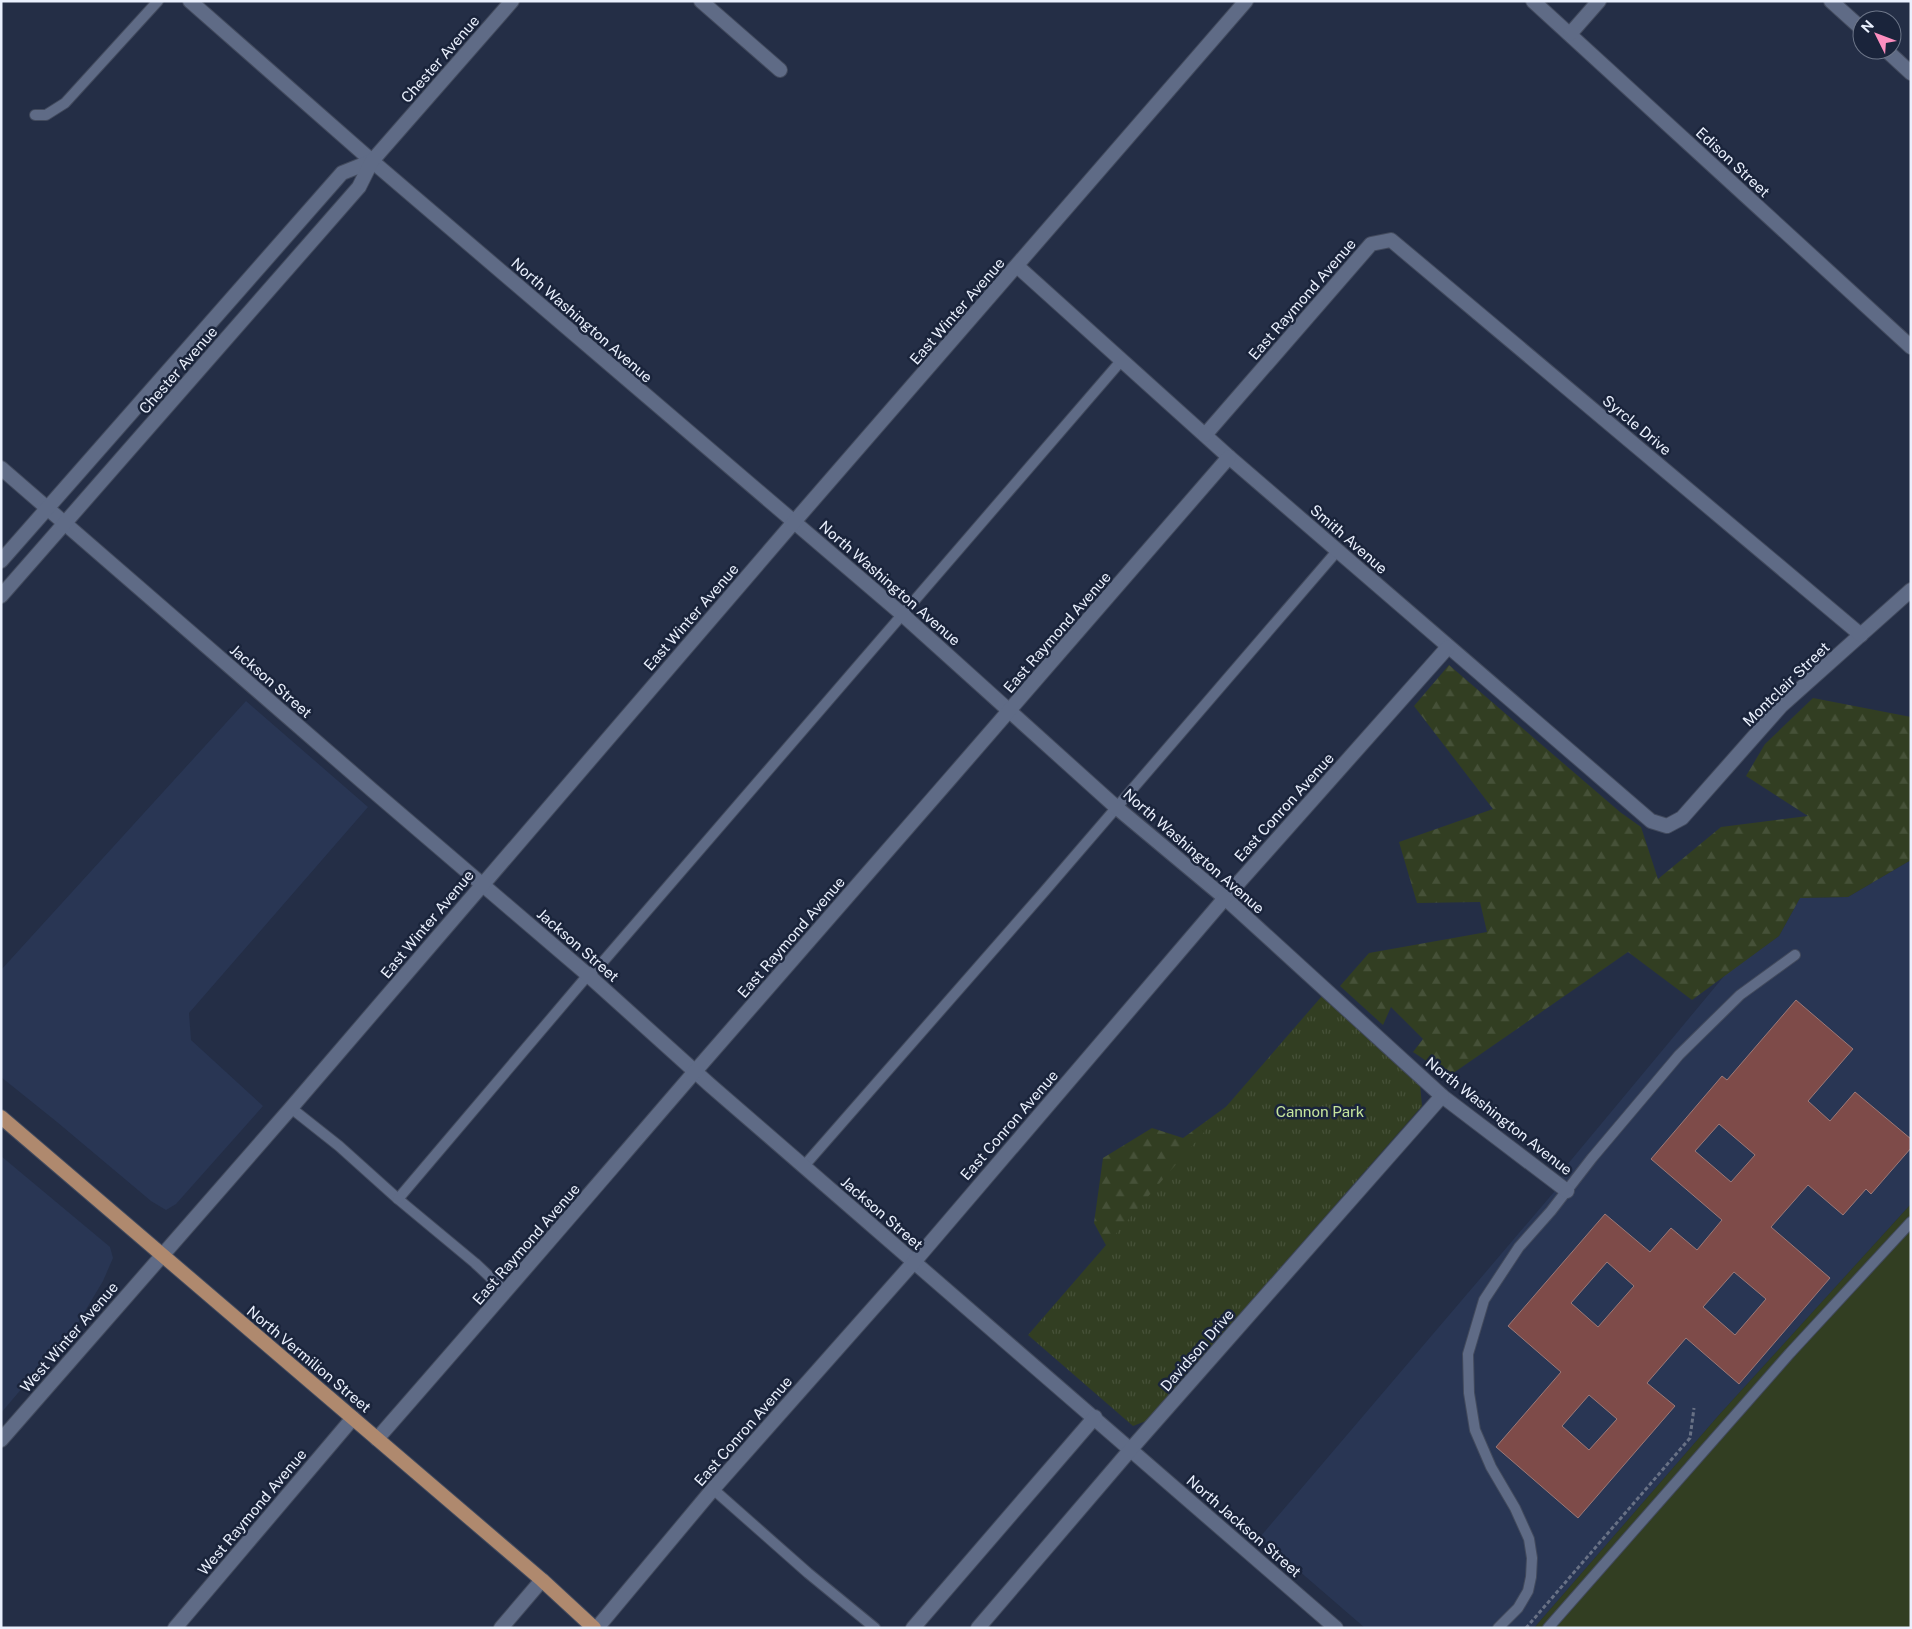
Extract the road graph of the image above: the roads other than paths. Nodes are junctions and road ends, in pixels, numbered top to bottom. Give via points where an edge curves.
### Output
1 (158, 1) edge
2 (190, 1) edge
3 (512, 1) edge
4 (701, 1) edge
5 (1246, 1) edge
6 (1533, 1) edge
7 (1598, 1) edge
8 (1831, 1) edge
9 (1852, 20) edge
10 (1570, 34) junction
11 (1897, 60) edge
12 (780, 70) dead end
13 (1911, 72) edge
14 (35, 115) dead end
15 (372, 161) junction
16 (1391, 240) joint
17 (1017, 266) junction
18 (250, 277) junction
19 (267, 292) junction
20 (1911, 347) edge
21 (1120, 361) junction
22 (151, 390) junction
23 (169, 405) junction
24 (1205, 435) junction
25 (1229, 457) junction
26 (1, 468) edge
27 (48, 507) junction
28 (794, 522) junction
29 (66, 523) junction
30 (1338, 550) junction
31 (1, 561) edge
32 (1911, 590) edge
33 (1, 596) edge
34 (903, 615) junction
35 (1861, 634) junction
36 (1448, 647) junction
37 (1011, 711) junction
38 (1116, 807) junction
39 (1667, 826) joint
40 (482, 885) junction
41 (1225, 898) junction
42 (1795, 955) dead end
43 (588, 975) junction
44 (695, 1071) junction
45 (1442, 1096) junction
46 (291, 1108) junction
47 (1, 1117) edge
48 (804, 1166) junction
49 (1567, 1191) junction
50 (398, 1199) junction
51 (1911, 1222) edge
52 (162, 1255) junction
53 (914, 1262) junction
54 (506, 1292) junction
55 (1095, 1417) junction
56 (353, 1418) junction
57 (377, 1438) junction
58 (1, 1440) edge
59 (1131, 1449) junction
60 (713, 1489) junction
61 (542, 1580) junction
62 (175, 1628) edge
63 (501, 1628) edge
64 (596, 1628) edge
65 (876, 1628) edge
66 (913, 1628) edge
67 (978, 1628) edge
68 (1336, 1628) edge
69 (1498, 1628) edge
70 (1548, 1628) edge

1 - 14 lane via 65,103 46,115
2 - 15 street, North Washington Avenue
3 - 15 street, Chester Avenue
4 - 12 street
5 - 17 street, East Winter Avenue
6 - 10 street, Edison Street
7 - 10 street
8 - 9 street
10 - 20 street, Edison Street
11 - 13 street
15 - 18 street, Chester Avenue via 342,173
15 - 19 street, Chester Avenue via 359,187
15 - 28 street, North Washington Avenue
16 - 24 street, East Raymond Avenue via 1372,244
16 - 35 street, Syrcle Drive
17 - 21 street, Smith Avenue
17 - 28 street, East Winter Avenue
18 - 19 street
18 - 22 street, Chester Avenue
19 - 23 street, Chester Avenue
21 - 24 street, Smith Avenue
21 - 34 lane
22 - 23 street
22 - 27 street, Chester Avenue
23 - 29 street, Chester Avenue
24 - 25 street, Smith Avenue
25 - 30 street, Smith Avenue
25 - 37 street, East Raymond Avenue
26 - 27 street, Jackson Street
27 - 29 street, Jackson Street
27 - 31 street, Chester Avenue
28 - 34 street, North Washington Avenue
28 - 40 street, East Winter Avenue
29 - 33 street, Chester Avenue
29 - 40 street, Jackson Street
30 - 36 street, Smith Avenue
30 - 38 lane
32 - 35 street, Montclair Street
34 - 37 street, North Washington Avenue
34 - 43 lane via 608,957
35 - 39 street, Montclair Street via 1781,706 1682,818
36 - 39 street, Smith Avenue via 1651,821
36 - 41 street, East Conron Avenue
37 - 38 street, North Washington Avenue
37 - 44 street, East Raymond Avenue
38 - 41 street, North Washington Avenue
38 - 48 lane
40 - 43 street, Jackson Street
40 - 46 street, East Winter Avenue
41 - 45 street, North Washington Avenue
41 - 53 street, East Conron Avenue
42 - 49 lane via 1740,994 1680,1054
43 - 44 street, Jackson Street
43 - 50 lane
44 - 48 street, Jackson Street
44 - 54 street, East Raymond Avenue
45 - 49 street, North Washington Avenue
45 - 59 street, Davidson Drive
46 - 50 lane
46 - 52 street, East Winter Avenue
47 - 52 main road, North Vermilion Street
48 - 53 street, Jackson Street
49 - 69 lane via 1519,1247 1484,1300 1468,1354 1469,1394 1475,1430 1529,1539 1532,1558 1528,1591 1518,1608
50 - 54 lane
51 - 70 lane via 1790,1353
52 - 56 main road, North Vermilion Street
52 - 58 street, West Winter Avenue
53 - 55 street, Jackson Street
53 - 60 street, East Conron Avenue
54 - 57 street, East Raymond Avenue
55 - 59 street, Jackson Street
55 - 66 street
56 - 57 main road, North Vermilion Street
56 - 62 street, West Raymond Avenue
57 - 61 main road, North Vermilion Street
59 - 67 street, Davidson Drive
59 - 68 street, North Jackson Street
60 - 64 street, East Conron Avenue
60 - 65 lane
61 - 63 street
61 - 64 main road, North Vermilion Street

